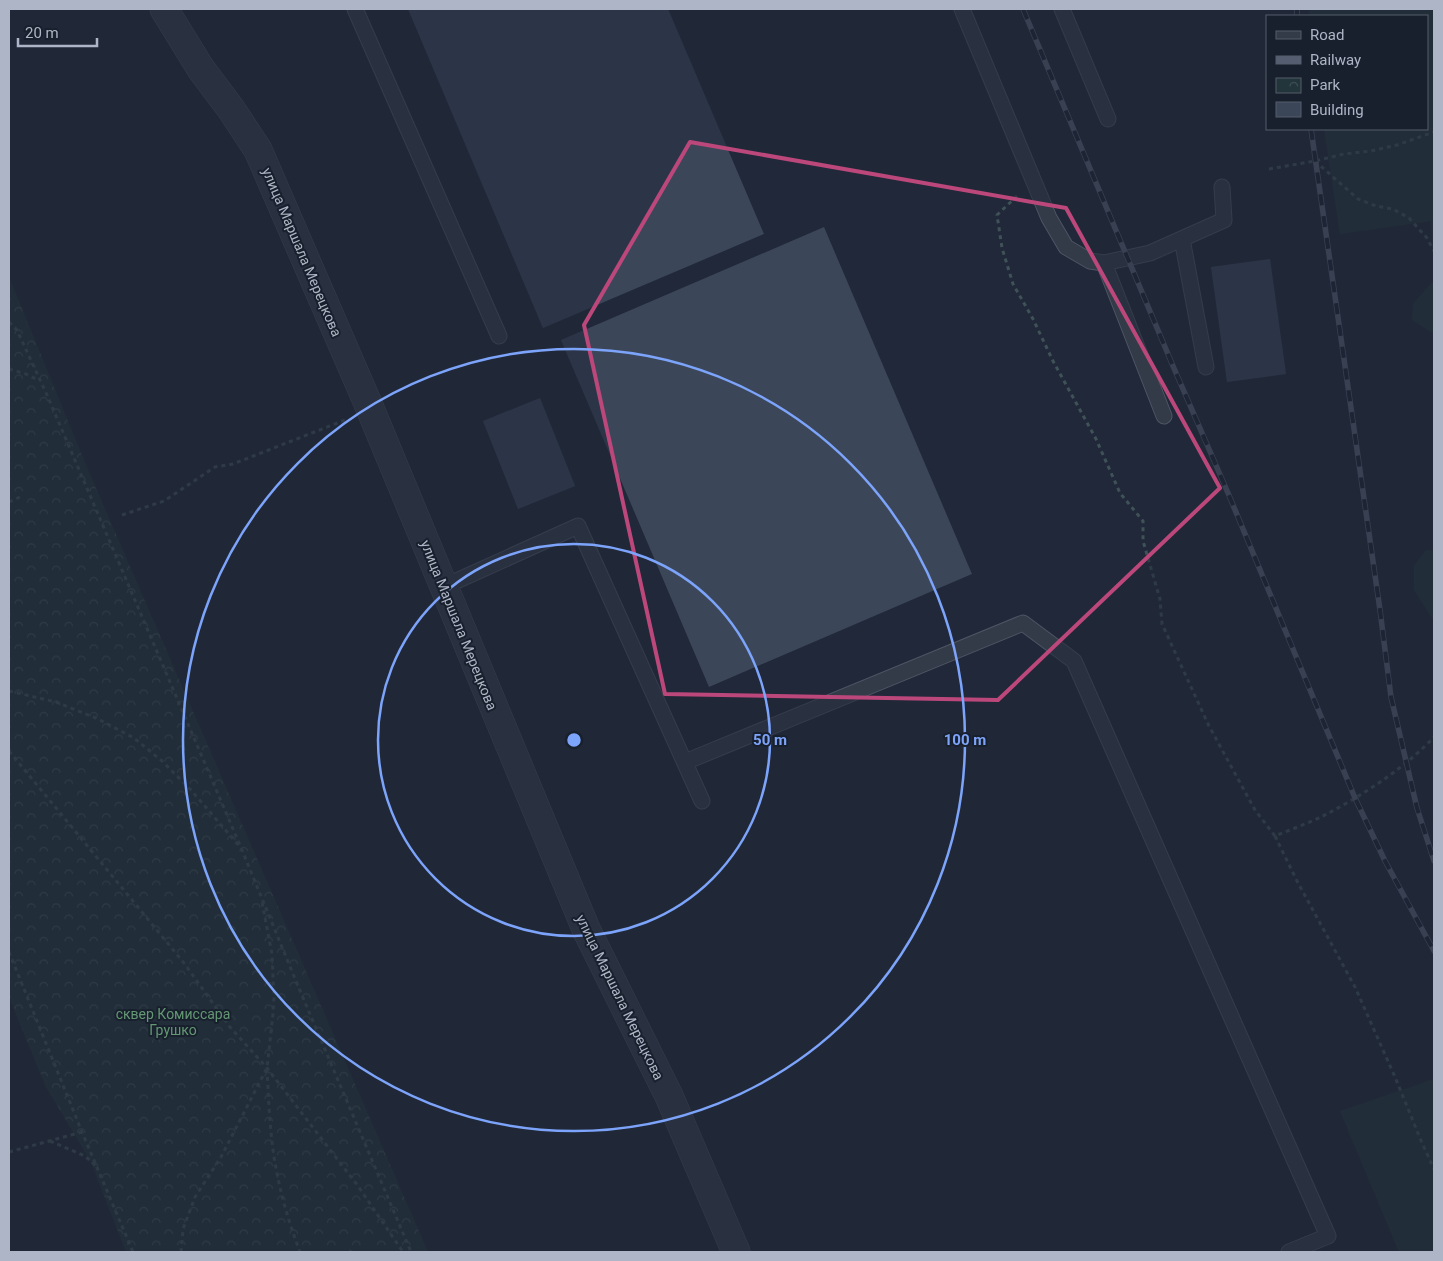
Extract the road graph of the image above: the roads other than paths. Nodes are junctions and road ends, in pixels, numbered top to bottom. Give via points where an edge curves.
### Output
1 (164, 9) edge
2 (355, 9) edge
3 (962, 9) edge
4 (1062, 9) edge
5 (1108, 119) dead end
6 (1222, 187) dead end
7 (1182, 239) junction
8 (1104, 263) junction
9 (498, 336) dead end
10 (1206, 367) dead end
11 (1164, 416) dead end
12 (443, 587) junction
13 (685, 762) junction
14 (702, 800) dead end
15 (736, 1252) edge
16 (1289, 1252) edge

1 - 12 street, улица Маршала Мерецкова via 258,150
2 - 9 lane
3 - 8 lane via 1048,218 1066,247 1090,261
4 - 5 lane
6 - 7 lane via 1224,220
7 - 8 lane via 1150,253
7 - 10 lane
8 - 11 lane
12 - 13 lane via 578,526
12 - 15 street, улица Маршала Мерецкова via 586,929 669,1096
13 - 14 lane
13 - 16 lane via 1022,623 1074,661 1328,1236

